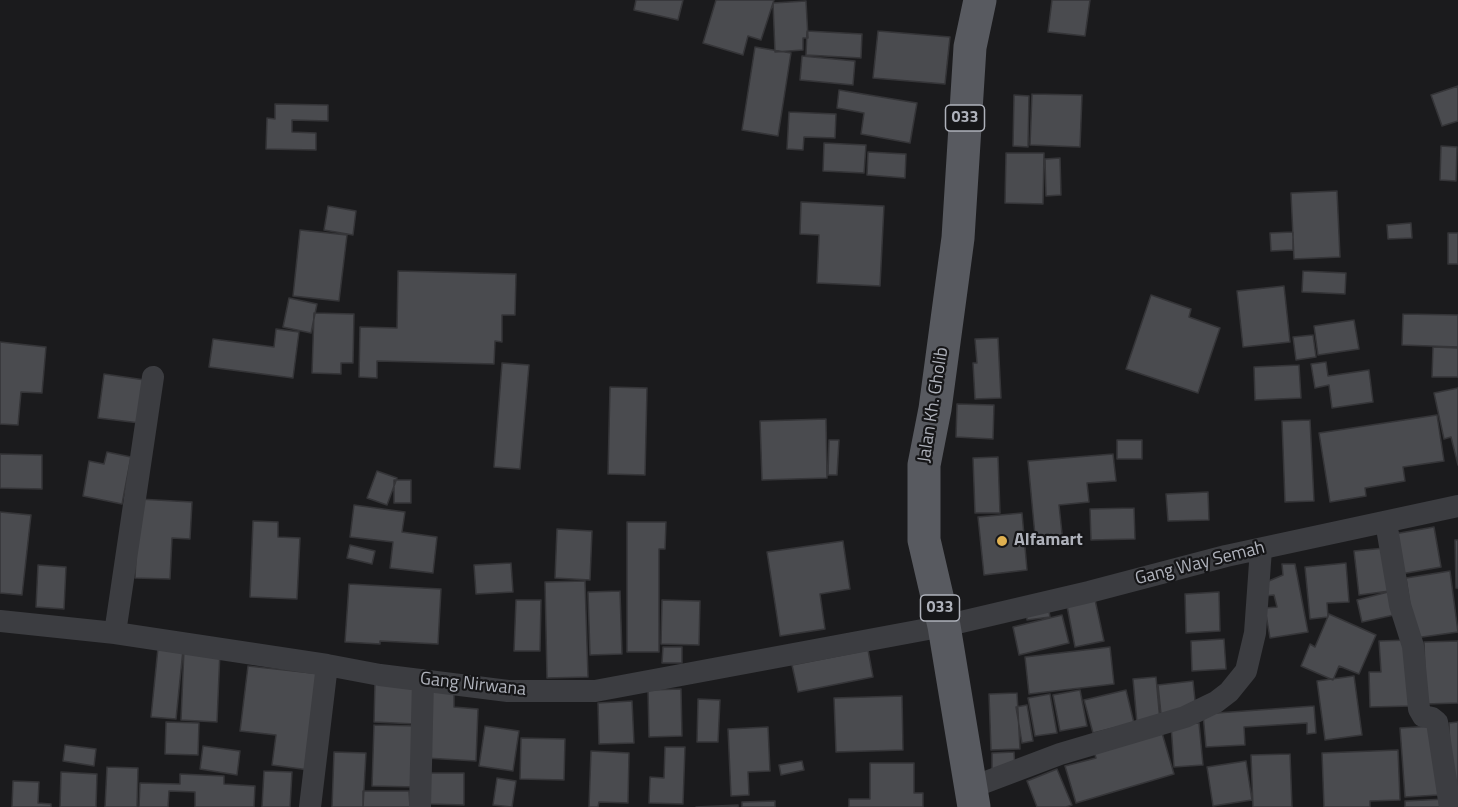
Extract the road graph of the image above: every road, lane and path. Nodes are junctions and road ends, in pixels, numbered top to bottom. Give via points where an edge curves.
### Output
1 (980, 0) edge
2 (153, 377) dead end
3 (1458, 506) edge
4 (1386, 522) junction
5 (1261, 549) junction
6 (0, 621) edge
7 (944, 626) junction
8 (115, 633) junction
9 (327, 665) junction
10 (423, 680) junction
11 (972, 798) edge
12 (310, 807) edge
13 (420, 807) edge
14 (1450, 807) edge

1 - 7 main road, Jalan Kh. Gholib / 033 via 970,47 958,238 924,465 924,540
2 - 8 street
3 - 4 street, Gang Way Semah
4 - 5 street, Gang Way Semah
4 - 14 street via 1400,605 1413,646 1419,709 1423,716 1437,722
5 - 7 street, Gang Way Semah
5 - 11 street via 1255,633 1246,671 1229,692 1185,717 1060,754
6 - 8 street, Gang Nirwana
7 - 10 street, Gang Nirwana via 595,691 508,691
7 - 11 main road, Jalan Kh. Gholib / 033
8 - 9 street, Gang Nirwana
9 - 10 street, Gang Nirwana
9 - 12 street
10 - 13 street

